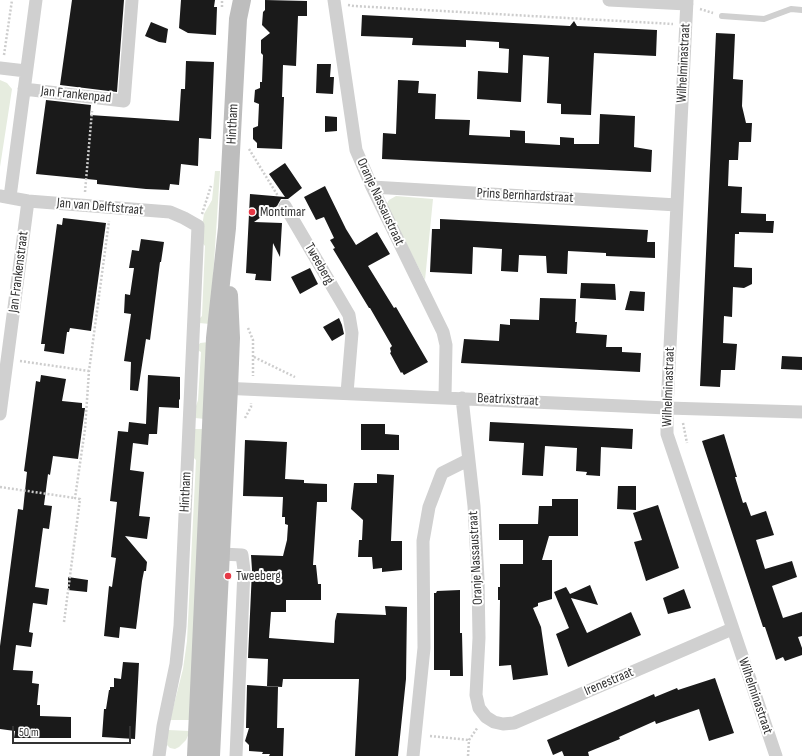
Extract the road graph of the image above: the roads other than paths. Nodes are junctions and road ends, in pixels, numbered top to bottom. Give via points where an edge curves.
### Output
1 (36, 0) edge
2 (132, 0) edge
3 (235, 0) edge
4 (242, 0) edge
5 (609, 0) edge
6 (334, 1) edge
7 (690, 4) edge
8 (802, 10) edge
9 (722, 16) road end
10 (238, 19) junction
11 (1, 68) edge
12 (26, 72) junction
13 (24, 89) junction
14 (372, 187) junction
15 (5, 197) edge
16 (28, 201) junction
17 (677, 205) junction
18 (285, 206) road end
19 (198, 226) joint
20 (5, 353) edge
21 (221, 388) junction
22 (347, 393) junction
23 (445, 397) junction
24 (462, 398) junction
25 (668, 408) junction
26 (802, 412) edge
27 (0, 414) edge
28 (468, 460) junction
29 (221, 554) junction
30 (732, 629) junction
31 (486, 717) joint
32 (160, 756) edge
33 (196, 756) edge
34 (212, 756) edge
35 (236, 756) edge
36 (413, 756) edge
37 (776, 756) edge

1 - 12 street
2 - 13 street, Jan Frankenpad via 124,100
3 - 10 street, Hintham
4 - 10 street, Hintham
5 - 7 street
6 - 14 street, Oranje Nassaustraat via 356,150
7 - 17 street, Wilhelminastraat
8 - 9 lane via 791,9 764,19
10 - 21 street, Hintham via 228,228 215,338
11 - 12 street
12 - 13 street
13 - 15 street
14 - 17 street, Prins Bernhardstraat
14 - 23 street, Oranje Nassaustraat via 443,332 446,345
15 - 16 street, Jan van Delftstraat
16 - 19 street, Jan van Delftstraat via 170,212
16 - 20 street, Jan Frankenstraat
17 - 25 street, Wilhelminastraat
18 - 22 street, Tweeberg via 349,315 352,333
19 - 32 street, Hintham via 180,626
20 - 27 street, Jan Frankenstraat
21 - 22 street, Beatrixstraat
21 - 29 street, Hintham
21 - 33 street, Hintham
22 - 23 street, Beatrixstraat
23 - 24 street, Beatrixstraat
24 - 25 street, Beatrixstraat
24 - 28 street, Oranje Nassaustraat
25 - 26 street, Beatrixstraat
25 - 30 street, Wilhelminastraat via 667,434
28 - 31 street, Oranje Nassaustraat via 474,506 478,579 479,638 476,695 479,708
28 - 36 street via 442,473 429,507 423,541 424,648
29 - 34 street, Hintham
29 - 35 street via 242,555 244,570
30 - 31 street, Irenestraat via 514,723 503,724
30 - 37 street, Wilhelminastraat

